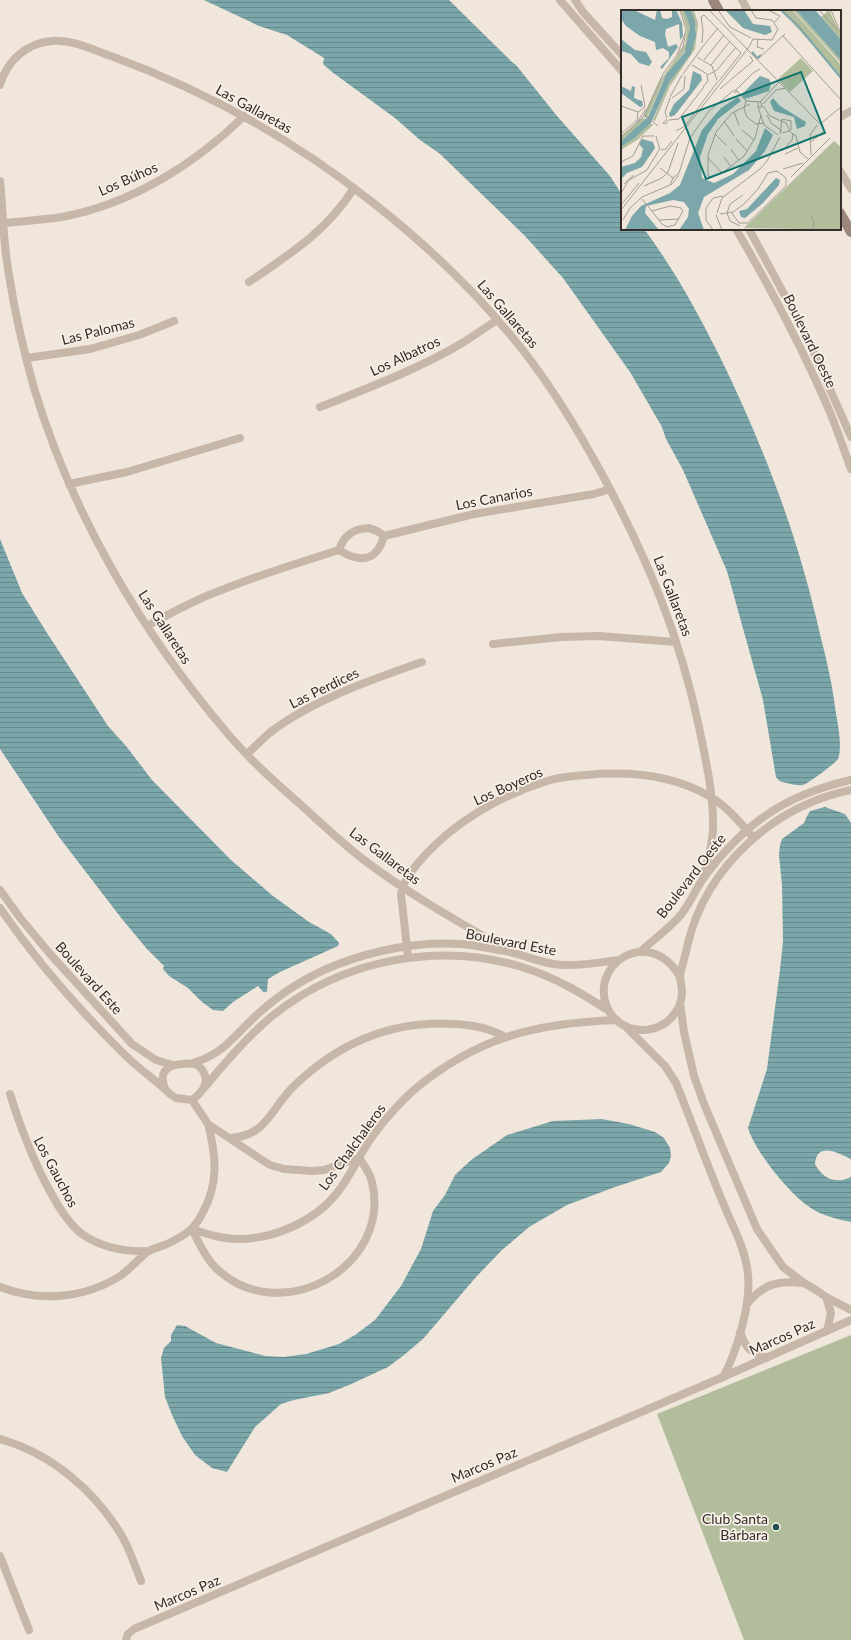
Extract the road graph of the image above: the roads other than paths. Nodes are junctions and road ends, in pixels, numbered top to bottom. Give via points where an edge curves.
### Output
1 (560, 0) edge
2 (575, 0) edge
3 (713, 0) edge
4 (742, 0) edge
5 (718, 10) edge
6 (747, 10) edge
7 (620, 53) edge
8 (609, 55) junction
9 (621, 69) edge
10 (0, 85) edge
11 (851, 111) edge
12 (244, 116) junction
13 (841, 117) edge
14 (841, 173) edge
15 (0, 181) edge
16 (354, 188) junction
17 (851, 189) edge
18 (841, 215) edge
19 (4, 223) junction
20 (737, 230) edge
21 (749, 230) edge
22 (851, 232) edge
23 (776, 279) junction
24 (248, 282) dead end
25 (766, 283) junction
26 (497, 320) junction
27 (174, 321) dead end
28 (26, 358) junction
29 (320, 407) dead end
30 (838, 407) junction
31 (830, 411) junction
32 (851, 437) edge
33 (240, 438) dead end
34 (851, 469) edge
35 (69, 484) junction
36 (610, 489) junction
37 (384, 536) junction
38 (339, 550) junction
39 (147, 626) junction
40 (676, 642) junction
41 (493, 644) dead end
42 (422, 662) dead end
43 (247, 754) junction
44 (851, 780) edge
45 (851, 790) edge
46 (711, 797) junction
47 (746, 830) junction
48 (753, 837) junction
49 (703, 878) junction
50 (402, 886) junction
51 (0, 890) edge
52 (0, 908) edge
53 (20, 919) junction
54 (12, 925) junction
55 (406, 947) junction
56 (640, 952) junction
57 (513, 953) junction
58 (408, 957) junction
59 (619, 960) junction
60 (680, 977) junction
61 (91, 1000) junction
62 (680, 1003) junction
63 (81, 1008) junction
64 (609, 1011) junction
65 (617, 1020) junction
66 (625, 1026) junction
67 (505, 1037) junction
68 (193, 1063) junction
69 (173, 1065) junction
70 (204, 1088) junction
71 (165, 1089) junction
72 (10, 1094) dead end
73 (192, 1100) junction
74 (208, 1124) junction
75 (230, 1138) junction
76 (359, 1158) junction
77 (192, 1229) junction
78 (149, 1251) junction
79 (804, 1283) junction
80 (0, 1287) edge
81 (826, 1297) junction
82 (747, 1304) junction
83 (851, 1310) edge
84 (851, 1320) edge
85 (827, 1331) junction
86 (740, 1332) junction
87 (767, 1358) junction
88 (723, 1377) junction
89 (0, 1439) edge
90 (0, 1556) edge
91 (141, 1581) dead end
92 (29, 1630) dead end
93 (127, 1637) edge

1 - 8 street
2 - 7 street
3 - 5 street
4 - 6 street
7 - 8 street
8 - 9 street
10 - 12 street, Las Gallaretas via 5,70 21,53 40,43 63,41 135,65
11 - 13 street
12 - 16 street, Las Gallaretas via 279,136
12 - 19 street, Los Búhos via 196,158 172,174 123,198 62,217
14 - 17 street
15 - 19 street, Las Gallaretas
16 - 24 street via 333,218 311,238
16 - 26 street, Las Gallaretas via 403,228 470,290
18 - 22 street
19 - 28 street, Las Gallaretas via 8,268
20 - 25 street, Boulevard Oeste
21 - 23 street, Boulevard Oeste
23 - 25 street
23 - 30 street, Boulevard Oeste via 806,335
25 - 31 street, Boulevard Oeste
26 - 29 street, Los Albatros via 434,358
26 - 36 street, Las Gallaretas via 537,369 569,416
27 - 28 street, Las Palomas via 140,335 90,349
28 - 35 street, Las Gallaretas via 34,388
30 - 31 street
30 - 32 street, Boulevard Oeste
31 - 34 street, Boulevard Oeste
33 - 35 street via 165,462
35 - 39 street, Las Gallaretas via 106,560
36 - 37 street, Los Canarios via 594,494 474,514
36 - 40 street, Las Gallaretas via 639,545
37 - 38 street via 369,528 359,529 346,536
37 - 38 street via 381,546 369,557 354,558
38 - 39 street via 218,591
39 - 43 street, Las Gallaretas via 188,685
40 - 41 street via 599,636
40 - 46 street, Las Gallaretas via 695,708
42 - 43 street, Las Perdices via 357,686 290,719
43 - 50 street, Las Gallaretas via 271,779 364,859
44 - 47 street, Boulevard Oeste via 798,796 763,816
45 - 48 street, Boulevard Oeste via 818,799 799,808
46 - 47 street, Los Boyeros
46 - 49 street, Las Gallaretas via 713,831
46 - 50 street, Los Boyeros via 662,778 635,774 607,773 548,781 493,804 468,818 442,838
47 - 48 street, Los Boyeros
47 - 49 street, Boulevard Oeste via 730,844
48 - 60 street, Boulevard Oeste via 727,866 703,904 689,938
49 - 56 street, Boulevard Oeste via 680,916
50 - 55 street
50 - 57 street, Las Gallaretas
51 - 53 street, Boulevard Este
52 - 54 street, Boulevard Este
53 - 54 street
53 - 61 street, Boulevard Este
54 - 63 street, Boulevard Este
55 - 57 street, Boulevard Este via 460,944
55 - 58 street
55 - 68 street, Boulevard Este via 337,964 316,974 277,998 218,1053
56 - 59 street via 629,954
56 - 60 street via 653,953 664,958 674,966
57 - 59 street, Boulevard Este via 561,965
58 - 64 street, Boulevard Este via 454,955 510,963 566,984
58 - 70 street, Boulevard Este via 355,970 289,1004 253,1033
59 - 64 street via 606,978 604,989
60 - 62 street
61 - 63 street
61 - 69 street, Boulevard Este via 132,1044 156,1060
62 - 66 street via 668,1022 658,1028 635,1030
62 - 79 street via 694,1076 757,1229 783,1267
63 - 71 street, Boulevard Este via 127,1058
64 - 65 street
65 - 66 street
65 - 67 street, Los Chalchaleros via 554,1025
66 - 82 street via 665,1066 676,1083 746,1259
67 - 75 street via 489,1030 443,1024 420,1024 371,1036 330,1057 299,1081 263,1125 242,1137
67 - 76 street, Los Chalchaleros via 455,1059 413,1090 380,1127
68 - 69 street
68 - 70 street via 204,1073
69 - 71 street via 166,1069 163,1075
70 - 73 street
71 - 73 street via 176,1098
72 - 78 street, Los Gauchos via 29,1151 66,1218 82,1234 104,1245 118,1250
73 - 74 street
74 - 75 street
74 - 77 street via 214,1149 214,1180 209,1201
75 - 76 street via 270,1165 284,1169 324,1170
76 - 77 street, Los Chalchaleros via 336,1194 317,1212 294,1226 266,1235 238,1239 213,1236
76 - 77 street via 372,1182 374,1210 370,1226 354,1258 331,1278 318,1285 278,1293 244,1286 219,1270 206,1254
77 - 78 street via 173,1241
78 - 80 street via 120,1276 88,1290 42,1296
79 - 81 street
79 - 82 street via 775,1284 756,1293
81 - 83 street
81 - 85 street via 831,1313
82 - 86 street
84 - 85 street, Marcos Paz
85 - 87 street, Marcos Paz
86 - 87 street via 750,1350
86 - 88 street via 735,1352
87 - 88 street, Marcos Paz
88 - 93 street, Marcos Paz via 134,1629
89 - 91 street via 43,1457 88,1492 122,1537
90 - 92 street

